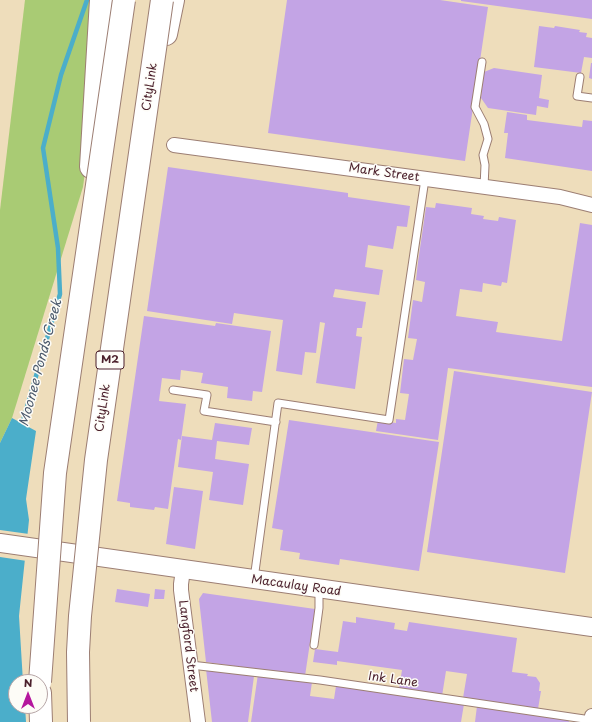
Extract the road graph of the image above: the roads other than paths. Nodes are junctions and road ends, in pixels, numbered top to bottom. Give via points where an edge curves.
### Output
1 (101, 0) edge
2 (124, 0) edge
3 (162, 0) edge
4 (174, 0) edge
5 (482, 62) dead end
6 (580, 77) dead end
7 (592, 98) edge
8 (174, 145) dead end
9 (141, 155) junction
10 (425, 179) junction
11 (484, 187) junction
12 (592, 205) edge
13 (84, 270) junction
14 (172, 390) dead end
15 (276, 422) junction
16 (0, 543) edge
17 (183, 570) junction
18 (254, 580) junction
19 (318, 589) junction
20 (592, 627) edge
21 (314, 646) dead end
22 (191, 665) junction
23 (41, 674) edge
24 (592, 719) edge
25 (79, 722) edge
26 (198, 722) edge

1 - 13 highway, bridge
2 - 13 highway, bridge
3 - 9 highway, CityLink / M2, bridge
4 - 9 highway, bridge
5 - 11 lane via 475,107 488,139 483,155
6 - 7 lane via 577,96
8 - 10 street, Mark Street
9 - 25 highway, CityLink / M2, bridge via 96,460 80,616
10 - 11 street, Mark Street
10 - 15 lane via 389,420 278,403
11 - 12 street, Mark Street via 560,197
13 - 23 highway, bridge via 55,473
14 - 15 lane via 207,395 204,412
15 - 18 lane
16 - 17 street, Macaulay Road
17 - 18 street, Macaulay Road
17 - 22 street, Langford Street via 180,584
18 - 19 street, Macaulay Road
19 - 20 street, Macaulay Road
19 - 21 lane via 319,608
22 - 24 lane, Ink Lane via 320,680
22 - 26 street, Langford Street

